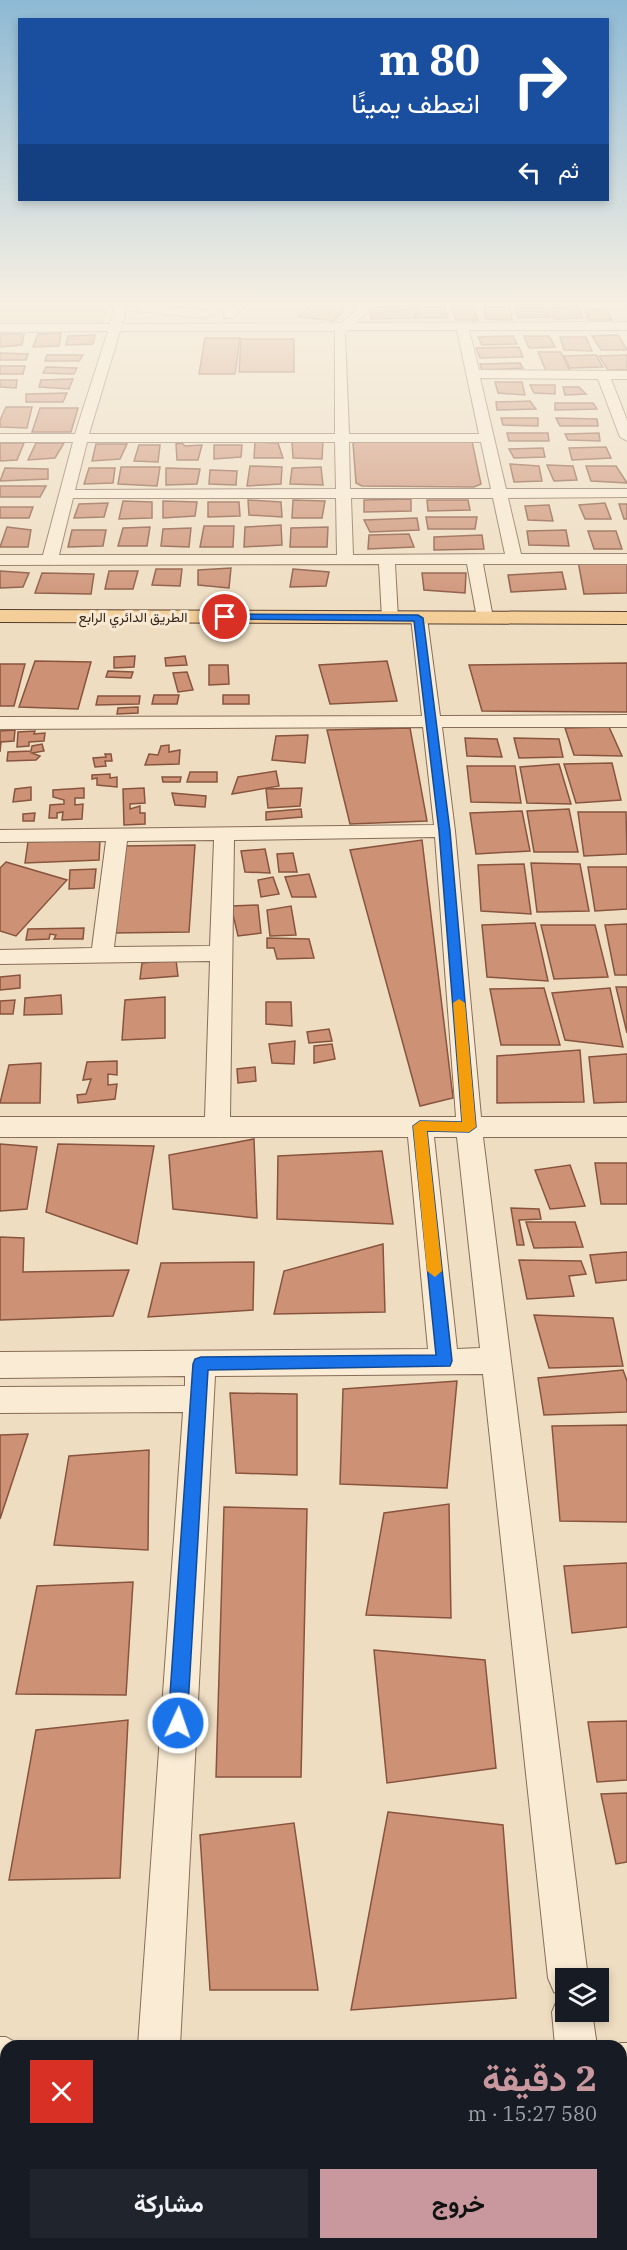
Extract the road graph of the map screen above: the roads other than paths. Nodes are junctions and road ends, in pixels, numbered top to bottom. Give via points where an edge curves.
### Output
1 (90, 409) edge
2 (341, 409) edge
3 (481, 409) edge
4 (616, 409) edge
5 (626, 433) edge
6 (0, 438) edge
7 (81, 438) junction
8 (342, 438) junction
9 (487, 438) junction
10 (344, 493) junction
11 (498, 493) junction
12 (627, 493) edge
13 (67, 494) junction
14 (627, 559) edge
15 (0, 560) edge
16 (50, 560) junction
17 (345, 560) junction
18 (387, 560) junction
19 (474, 560) junction
20 (514, 560) junction
21 (0, 616) edge
22 (390, 618) junction
23 (484, 618) junction
24 (627, 618) edge
25 (419, 625) junction
26 (0, 630) edge
27 (627, 632) edge
28 (627, 721) edge
29 (431, 722) junction
30 (0, 723) edge
31 (444, 831) junction
32 (224, 833) junction
33 (117, 835) junction
34 (0, 836) edge
35 (221, 953) junction
36 (102, 956) junction
37 (0, 957) edge
38 (420, 1126) junction
39 (0, 1127) edge
40 (217, 1127) junction
41 (469, 1127) junction
42 (627, 1127) edge
43 (444, 1361) junction
44 (496, 1361) junction
45 (201, 1364) junction
46 (0, 1365) edge
47 (197, 1399) junction
48 (0, 1400) edge
49 (567, 1968) edge
50 (573, 2022) edge
51 (159, 2040) edge
52 (575, 2040) edge

1 - 7 street
2 - 8 street
3 - 9 street
4 - 5 street
6 - 7 street
7 - 8 street
7 - 13 street
8 - 9 street
8 - 10 street
9 - 11 street
10 - 11 street
10 - 13 street
10 - 17 street
11 - 12 street
11 - 20 street
13 - 16 street
14 - 20 street
15 - 16 street
16 - 17 street
17 - 18 street
18 - 19 street
18 - 22 street
19 - 20 street
19 - 23 street
21 - 22 main road, الطريق الدائري الرابع
22 - 25 main road, الطريق الدائري الرابع
23 - 24 main road, الطريق الدائري الرابع
23 - 25 main road, الطريق الدائري الرابع
25 - 26 main road, الطريق الدائري الرابع
25 - 27 main road, الطريق الدائري الرابع
25 - 29 street
28 - 29 street
29 - 30 street
29 - 31 street
31 - 32 street
31 - 41 street
32 - 33 street
32 - 35 street
33 - 34 street
33 - 36 street
35 - 36 street
35 - 40 street
36 - 37 street
38 - 40 street
38 - 41 street
38 - 43 street
39 - 40 street
41 - 42 street
41 - 44 street
43 - 44 street
43 - 45 street
44 - 49 street
45 - 46 street
45 - 47 street
47 - 48 street
47 - 51 street
50 - 52 street

